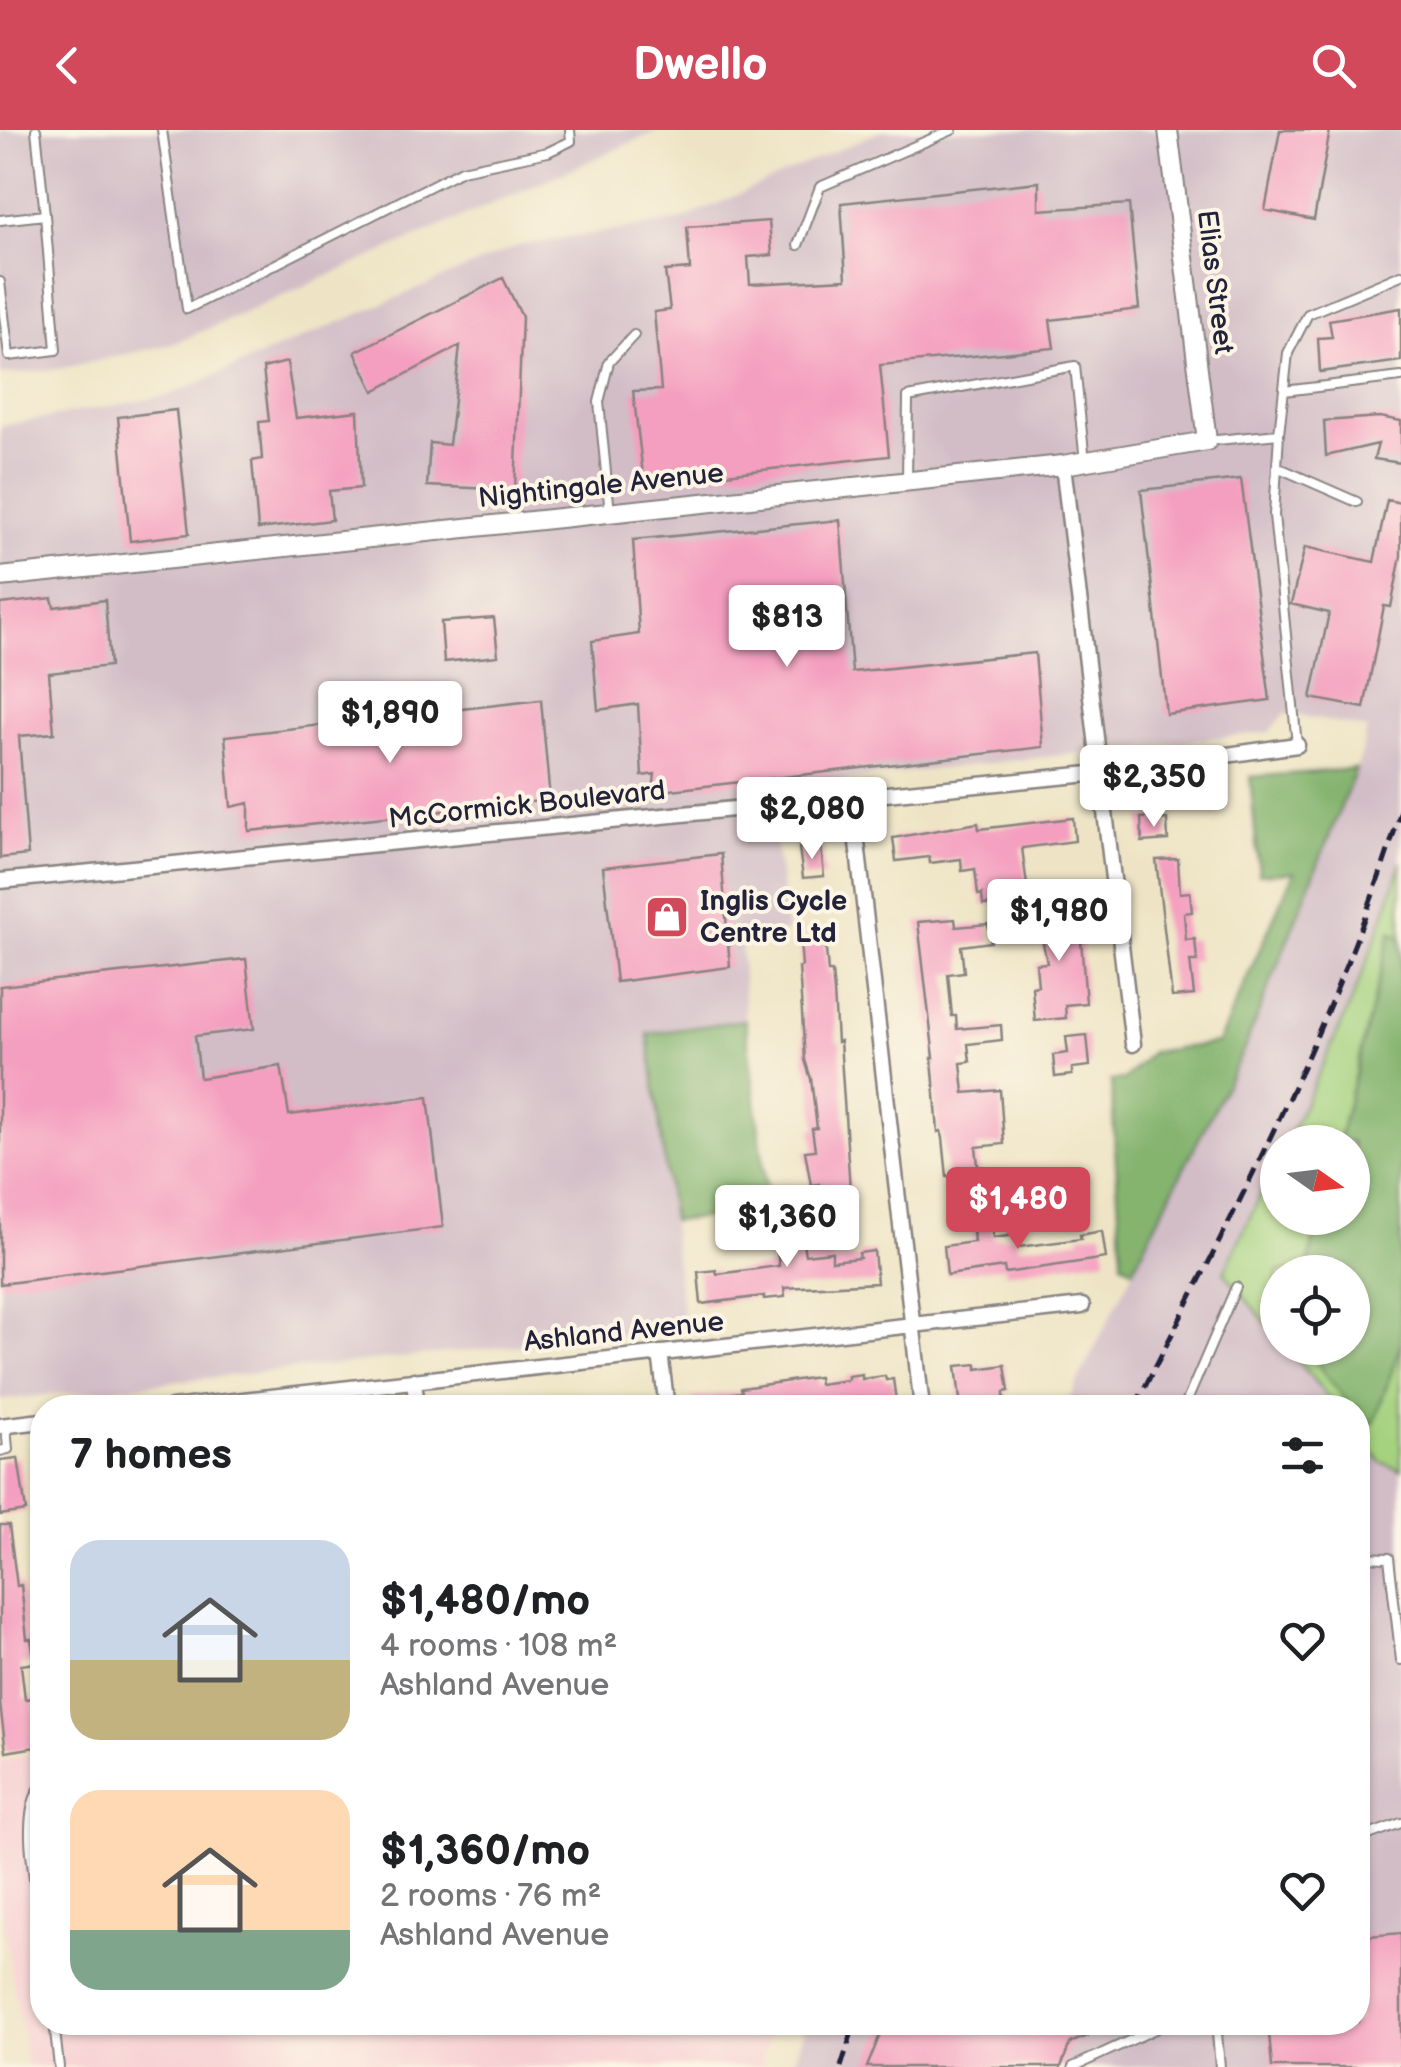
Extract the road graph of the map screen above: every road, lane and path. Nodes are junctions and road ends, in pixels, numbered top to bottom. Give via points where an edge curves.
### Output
1 (36, 130) edge
2 (162, 130) edge
3 (570, 130) edge
4 (952, 130) edge
5 (1168, 130) edge
6 (45, 215) junction
7 (0, 220) edge
8 (798, 246) dead end
9 (1401, 275) edge
10 (0, 282) edge
11 (634, 335) dead end
12 (1401, 377) edge
13 (1284, 391) junction
14 (1278, 434) junction
15 (1207, 442) junction
16 (1085, 462) junction
17 (1063, 465) junction
18 (1277, 467) junction
19 (908, 481) junction
20 (1357, 502) dead end
21 (610, 513) junction
22 (0, 577) edge
23 (1298, 744) joint
24 (1100, 773) junction
25 (852, 799) junction
26 (0, 881) edge
27 (1133, 1044) dead end
28 (1236, 1287) dead end
29 (1082, 1306) dead end
30 (914, 1324) junction
31 (660, 1353) junction
32 (414, 1380) junction
33 (284, 1395) edge
34 (416, 1395) edge
35 (665, 1395) edge
36 (921, 1395) edge
37 (1190, 1395) edge
38 (30, 1422) edge
39 (3, 1425) edge
40 (0, 1451) edge
41 (1370, 1557) edge
42 (1401, 1660) edge
43 (1401, 1823) edge
44 (1370, 1835) edge
45 (55, 2035) edge
46 (1142, 2035) edge
47 (1217, 2035) edge
48 (59, 2067) edge
49 (1073, 2067) edge
50 (1220, 2067) edge

1 - 6 lane
2 - 3 lane via 186,309 462,170 548,152 571,141
4 - 8 lane via 820,187
5 - 15 street, Elias Street
6 - 7 lane
6 - 10 lane via 56,350 9,356
9 - 13 lane via 1308,314 1288,352
11 - 21 lane via 609,362 599,402
12 - 13 lane
13 - 14 lane
14 - 15 lane
14 - 18 lane
15 - 16 street, Nightingale Avenue
16 - 17 street, Nightingale Avenue
16 - 19 lane via 1075,366 908,397
17 - 19 street, Nightingale Avenue
17 - 24 street
18 - 20 lane
18 - 23 lane via 1274,515
19 - 21 street, Nightingale Avenue
21 - 22 street, Nightingale Avenue
23 - 24 street, McCormick Boulevard
24 - 25 street, McCormick Boulevard
24 - 27 street
25 - 26 street, McCormick Boulevard
25 - 30 street
28 - 37 lane
29 - 30 street, Ashland Avenue
30 - 31 street, Ashland Avenue
30 - 36 street
31 - 32 street, Ashland Avenue
31 - 35 street
32 - 33 street, Ashland Avenue
32 - 34 street
38 - 39 street
39 - 40 lane via 8,1449
41 - 42 lane via 1389,1558
43 - 44 lane
45 - 48 lane
46 - 49 lane
47 - 50 lane

